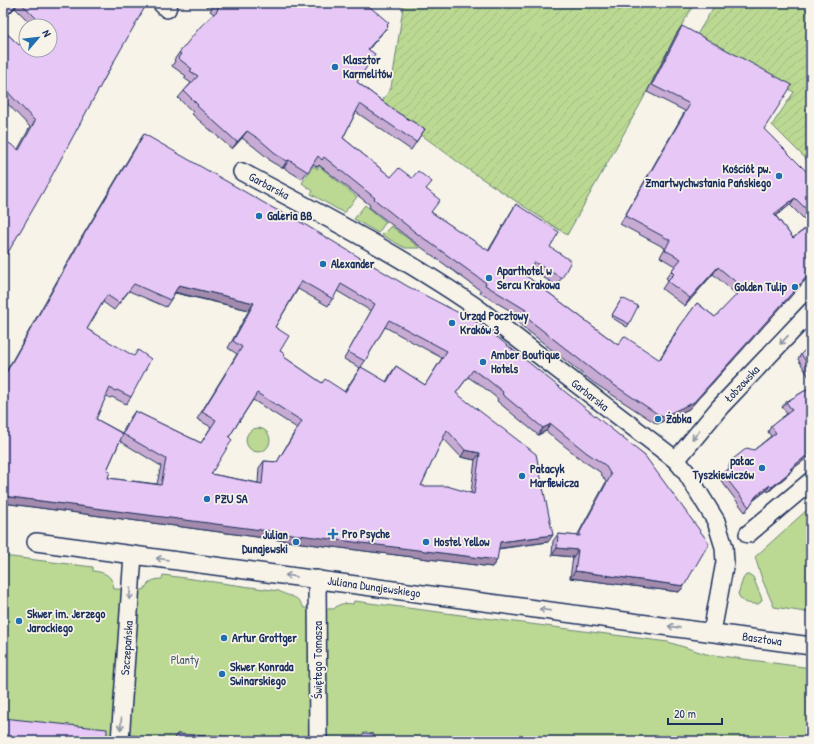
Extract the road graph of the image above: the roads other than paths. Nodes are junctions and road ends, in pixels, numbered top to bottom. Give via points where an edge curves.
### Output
1 (242, 172) dead end
2 (811, 311) edge
3 (676, 460) junction
4 (810, 484) edge
5 (748, 534) dead end
6 (36, 542) dead end
7 (133, 555) junction
8 (317, 579) junction
9 (712, 632) junction
10 (811, 646) edge
11 (120, 741) edge
12 (318, 741) edge

1 - 3 street, Garbarska via 446,287
2 -> 3 street, Łobzowska via 720,407
3 - 9 street, Garbarska via 716,521 724,547 725,562
4 - 5 street
6 - 7 street, Juliana Dunajewskiego
8 -> 7 street, Juliana Dunajewskiego
7 -> 11 street, Szczepańska
9 -> 8 street, Juliana Dunajewskiego
8 - 12 street, Świętego Tomasza
9 - 10 street, Basztowa

